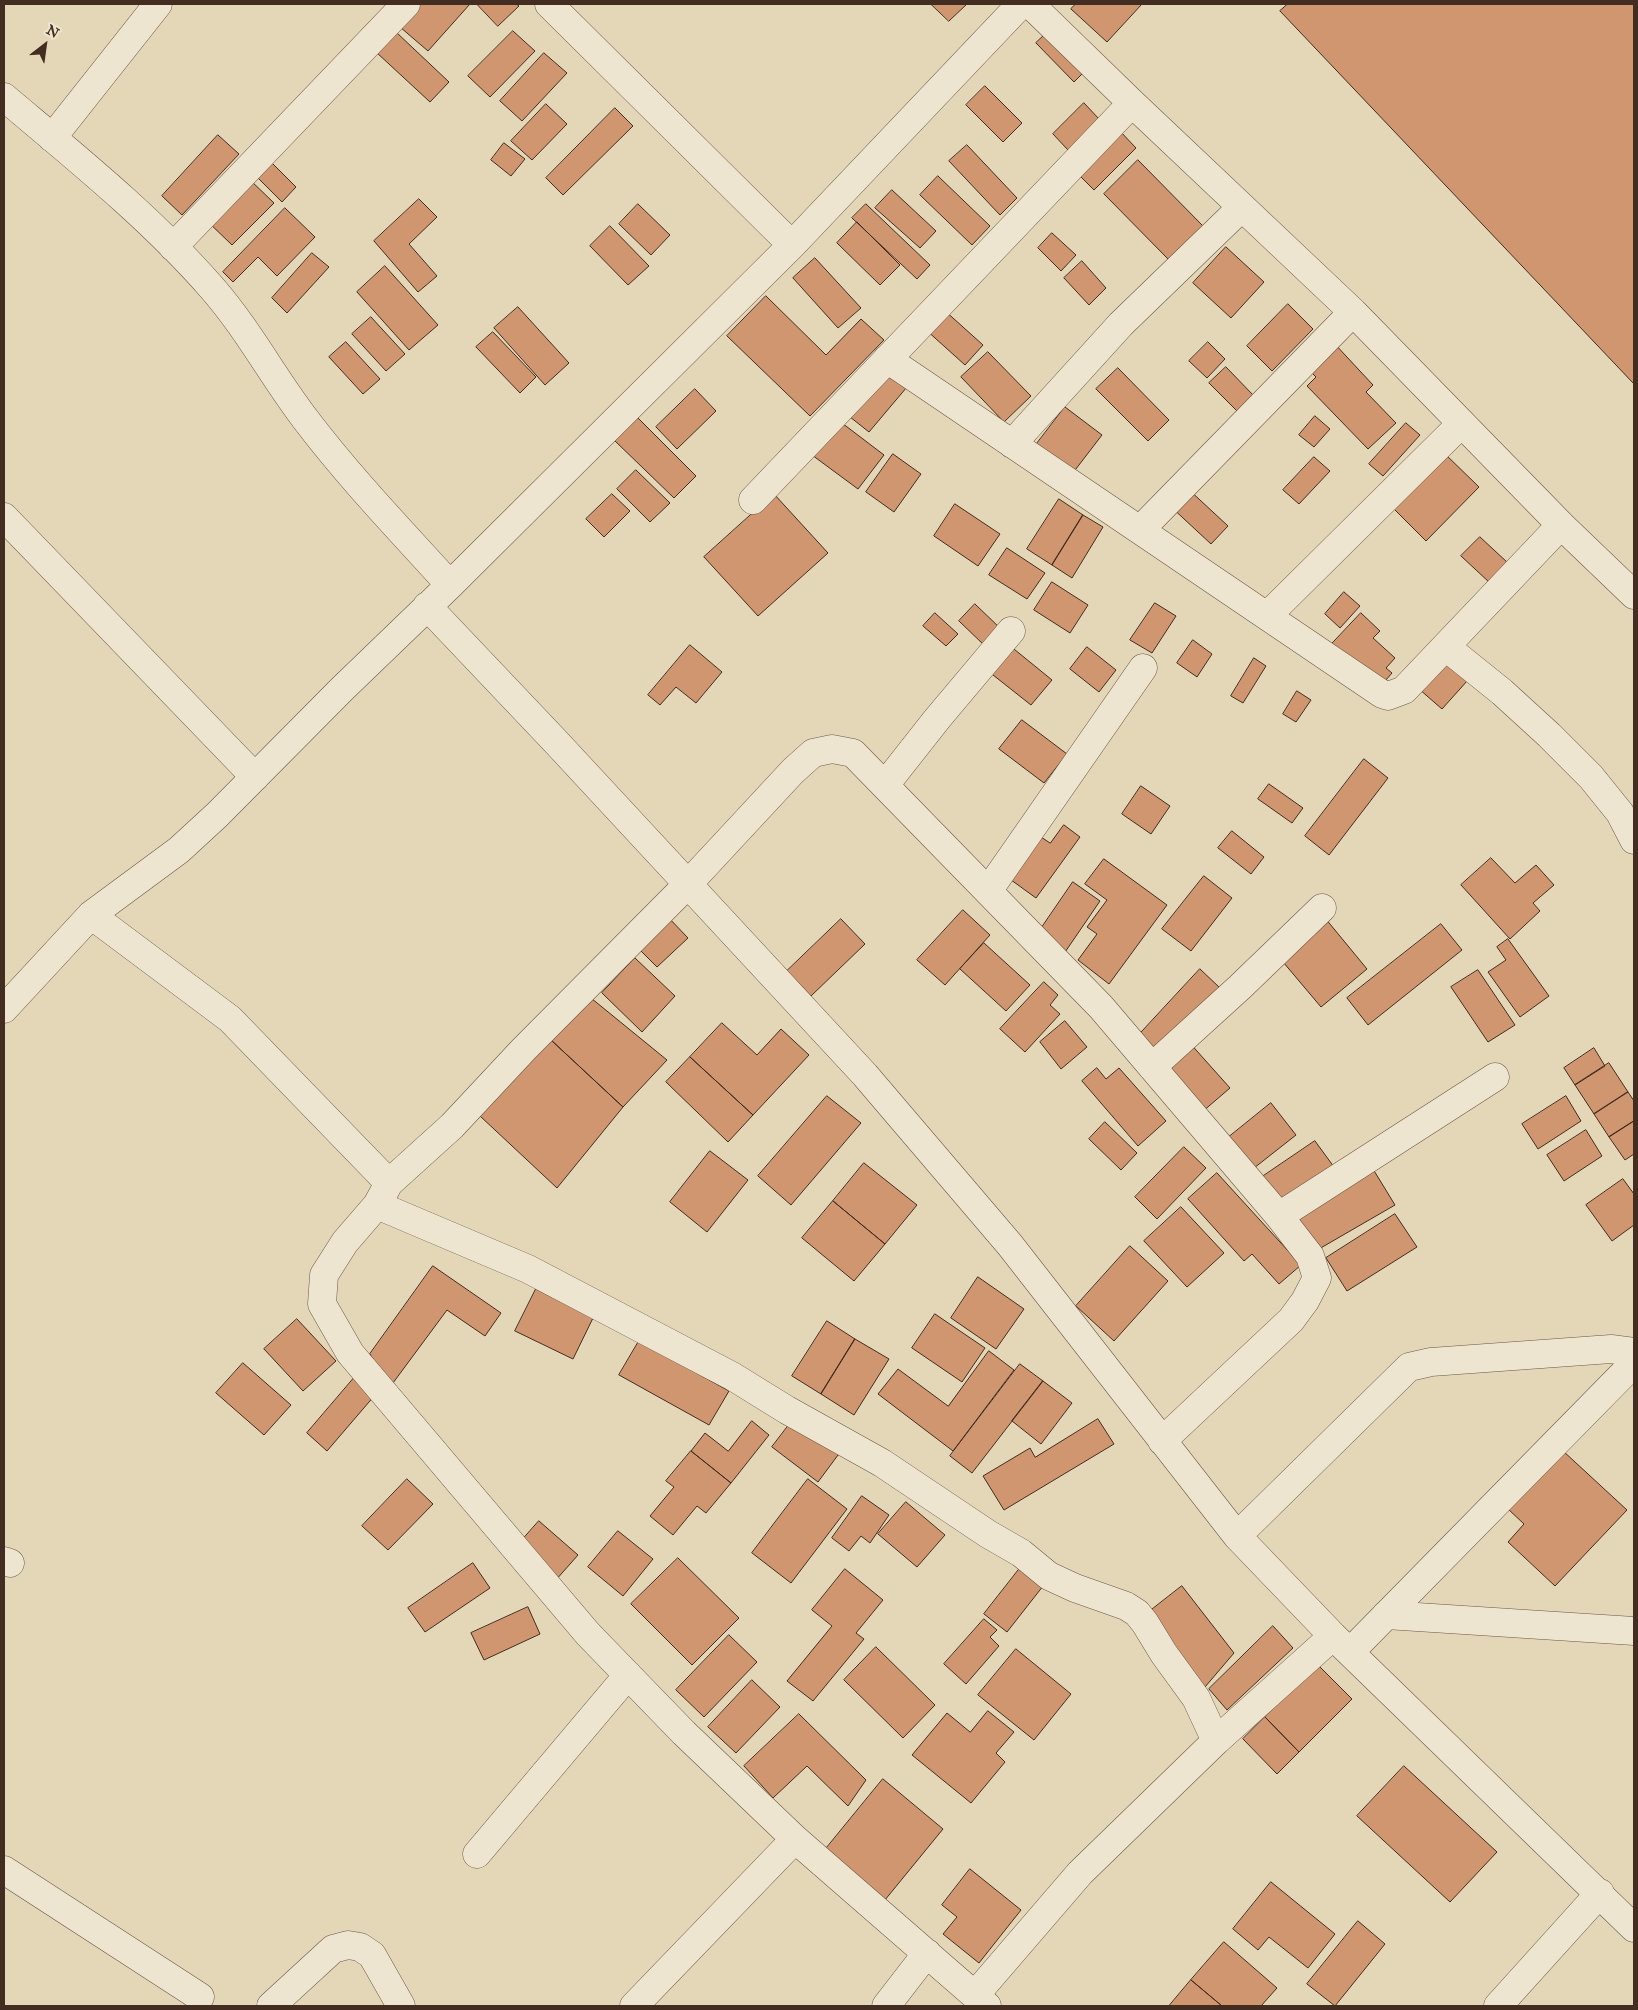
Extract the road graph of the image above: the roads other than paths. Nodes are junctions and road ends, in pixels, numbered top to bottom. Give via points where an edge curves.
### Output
1 (158, 4) edge
2 (406, 4) edge
3 (549, 4) edge
4 (1021, 4) edge
5 (1030, 4) edge
6 (4, 96) edge
7 (1132, 103) junction
8 (52, 138) junction
9 (1242, 207) junction
10 (792, 245) junction
11 (173, 247) junction
12 (1353, 312) junction
13 (887, 359) junction
14 (1461, 424) junction
15 (1012, 444) junction
16 (753, 500) dead end
17 (4, 516) edge
18 (1561, 525) junction
19 (1140, 530) junction
20 (450, 585) junction
21 (1634, 595) edge
22 (427, 606) junction
23 (1267, 616) junction
24 (1010, 631) dead end
25 (1446, 647) junction
26 (1143, 668) dead end
27 (255, 777) junction
28 (885, 785) junction
29 (1634, 840) edge
30 (687, 885) junction
31 (988, 891) junction
32 (1322, 908) dead end
33 (91, 915) junction
34 (4, 1009) edge
35 (1152, 1067) junction
36 (1495, 1078) dead end
37 (383, 1194) junction
38 (1278, 1216) junction
39 (1634, 1352) edge
40 (1634, 1363) edge
41 (1162, 1441) junction
42 (1238, 1536) junction
43 (1386, 1615) junction
44 (1632, 1628) edge
45 (1342, 1644) junction
46 (628, 1675) junction
47 (1216, 1741) junction
48 (795, 1839) junction
49 (478, 1854) dead end
50 (4, 1870) edge
51 (1600, 1894) junction
52 (1634, 1928) edge
53 (926, 1953) junction
54 (200, 1997) dead end
55 (981, 2001) edge
56 (271, 2006) edge
57 (400, 2006) edge
58 (634, 2006) edge
59 (886, 2006) edge
60 (1498, 2006) edge

1 - 8 street
2 - 11 street
3 - 10 street
4 - 10 street
5 - 7 street
6 - 8 street
7 - 9 street
7 - 13 street
8 - 11 street
9 - 12 street
9 - 15 street via 1121,324
10 - 20 street
11 - 20 street via 235,315 306,421
12 - 14 street
12 - 19 street
13 - 15 street
13 - 16 street
14 - 18 street
14 - 23 street
15 - 19 street
17 - 27 street
18 - 21 street
18 - 25 street
19 - 23 street
20 - 22 street
22 - 27 street
22 - 30 street
23 - 25 street via 1388,696 1404,690
24 - 28 street
25 - 29 street via 1502,692 1563,749 1620,813
26 - 31 street
27 - 33 street via 179,850
28 - 30 street via 853,753 832,749 813,753
28 - 31 street
30 - 37 street
30 - 41 street via 865,1075 1010,1245
31 - 35 street via 1101,1007
32 - 35 street
33 - 34 street
33 - 37 street via 230,1019
35 - 38 street
36 - 38 street
37 - 46 street via 324,1275 322,1304 350,1353 582,1626
37 - 47 street via 732,1376 882,1463 1021,1553 1050,1576 1137,1613 1196,1698
38 - 41 street via 1310,1256 1317,1278 1313,1286 1291,1320
39 - 42 street via 1601,1350 1431,1362 1408,1367
40 - 43 street
41 - 42 street
42 - 45 street
43 - 44 street
43 - 45 street
45 - 47 street
45 - 51 street
46 - 48 street
46 - 49 street
47 - 55 street via 1080,1873
48 - 53 street
48 - 58 street
50 - 54 street
51 - 52 street
51 - 60 street
53 - 55 street
53 - 59 street
56 - 57 street via 333,1949 348,1946 360,1947 372,1955

